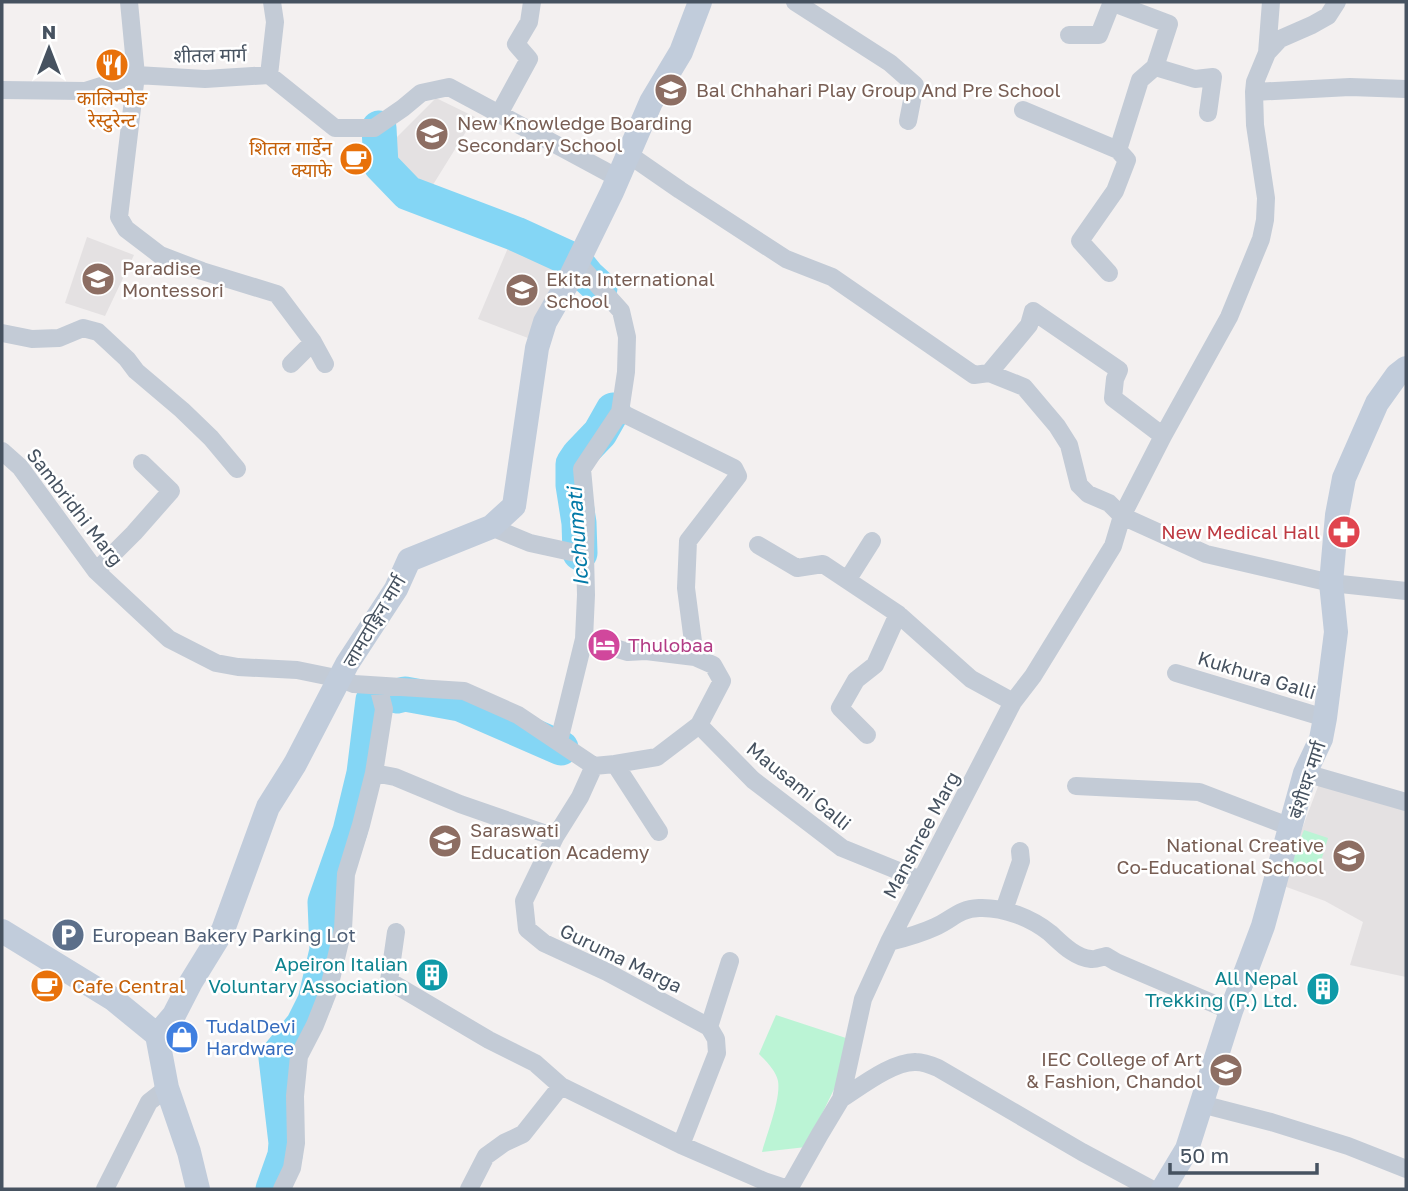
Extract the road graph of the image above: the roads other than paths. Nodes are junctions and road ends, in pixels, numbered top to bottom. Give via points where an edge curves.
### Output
1 (129, 2) edge
2 (272, 2) edge
3 (532, 2) edge
4 (701, 2) edge
5 (795, 2) edge
6 (1113, 2) edge
7 (1271, 2) edge
8 (1337, 2) edge
9 (1069, 35) dead end
10 (1267, 53) junction
11 (1155, 67) junction
12 (135, 75) junction
13 (269, 75) junction
14 (1406, 89) edge
15 (2, 90) edge
16 (1254, 92) junction
17 (1023, 110) dead end
18 (1208, 113) dead end
19 (499, 114) junction
20 (908, 121) dead end
21 (1118, 150) junction
22 (628, 154) junction
23 (618, 178) junction
24 (578, 262) junction
25 (1109, 273) dead end
26 (2, 333) edge
27 (313, 342) junction
28 (291, 364) dead end
29 (325, 364) dead end
30 (1406, 368) edge
31 (989, 373) junction
32 (620, 412) junction
33 (1163, 436) junction
34 (2, 450) edge
35 (142, 463) dead end
36 (237, 469) dead end
37 (1122, 516) junction
38 (491, 527) junction
39 (872, 541) dead end
40 (758, 544) dead end
41 (585, 555) junction
42 (96, 571) junction
43 (848, 579) junction
44 (1331, 583) junction
45 (1406, 591) edge
46 (898, 614) junction
47 (584, 639) junction
48 (695, 657) junction
49 (1176, 673) dead end
50 (341, 679) junction
51 (378, 686) junction
52 (1013, 702) junction
53 (1325, 718) junction
54 (699, 726) junction
55 (867, 735) dead end
56 (559, 741) junction
57 (615, 764) junction
58 (594, 766) junction
59 (374, 773) junction
60 (1305, 773) junction
61 (1076, 786) dead end
62 (1406, 802) edge
63 (1291, 827) junction
64 (659, 832) dead end
65 (555, 837) junction
66 (1020, 851) dead end
67 (921, 880) junction
68 (1003, 910) junction
69 (2, 932) edge
70 (397, 932) dead end
71 (888, 942) junction
72 (730, 961) dead end
73 (1231, 1011) junction
74 (709, 1027) junction
75 (157, 1035) junction
76 (561, 1086) junction
77 (167, 1088) junction
78 (841, 1099) junction
79 (1201, 1104) junction
80 (681, 1145) junction
81 (1406, 1169) edge
82 (764, 1185) edge
83 (105, 1189) edge
84 (198, 1189) edge
85 (282, 1189) edge
86 (469, 1189) edge
87 (789, 1189) edge
88 (1151, 1189) edge
89 (1163, 1189) edge

1 - 12 street
2 - 13 street via 275,22
3 - 19 street via 529,22 516,44 529,59
4 - 22 street, लामटाङ्गिन मार्ग via 681,52 651,102
5 - 20 street via 890,63 915,85
6 - 9 street via 1099,35
6 - 11 street via 1169,24
7 - 10 street, Manshree Marg
8 - 10 street via 1328,16 1280,39
10 - 16 street, Manshree Marg
11 - 18 street via 1195,79 1213,78
11 - 21 street via 1140,80
12 - 13 street, शीतल मार्ग via 205,79
12 - 15 street, शीतल मार्ग via 85,92
12 - 27 street via 119,217 126,229 160,256 277,294
13 - 19 street, शीतल मार्ग via 335,128 374,128 421,93 449,87
14 - 16 street
16 - 33 street, Manshree Marg via 1266,198 1261,239 1229,317
17 - 21 street
19 - 23 street, शीतल मार्ग
21 - 25 street via 1127,160 1115,191 1080,241
22 - 23 street, लामटाङ्गिन मार्ग
22 - 31 street via 786,259 832,277 974,375
23 - 24 street, लामटाङ्गिन मार्ग
24 - 32 street via 621,312 627,337
24 - 38 street, लामटाङ्गिन मार्ग via 545,322 537,348 514,506
26 - 36 street via 32,340 59,338 83,328 98,332 211,438
27 - 28 street
27 - 29 street
30 - 44 street, बंशीधर मार्ग via 1377,403 1344,478
31 - 33 street via 1029,325 1033,312 1119,370 1113,398
31 - 37 street via 1024,387 1069,444 1079,485
32 - 41 street via 582,469
32 - 48 street via 737,471 738,476 688,541 686,589
33 - 37 street, Manshree Marg
34 - 42 street, Sambridhi Marg via 20,467
35 - 42 street via 171,491
37 - 44 street via 1206,554
37 - 52 street, Manshree Marg via 1113,547
38 - 41 street via 530,543
38 - 50 street, लामटाङ्गिन मार्ग via 409,560
39 - 43 street
40 - 43 street via 797,568 823,564
41 - 47 street
42 - 50 street, Sambridhi Marg via 169,639 216,663
43 - 46 street
44 - 45 street
44 - 53 street, बंशीधर मार्ग via 1336,632
46 - 52 street via 971,679
46 - 55 street via 875,665 856,680 840,708
47 - 48 street via 628,652
47 - 56 street
48 - 54 street via 713,665 722,681
49 - 53 street, Kukhura Galli
50 - 51 street, Sambridhi Marg
50 - 75 street, लामटाङ्गिन मार्ग via 268,807 223,930 174,1016
51 - 56 street, Sambridhi Marg via 464,691 518,715
51 - 59 street via 384,709
52 - 67 street, Manshree Marg
53 - 60 street, बंशीधर मार्ग
54 - 57 street via 657,757
54 - 67 street, Mausami Galli via 753,780 842,848
56 - 58 street, Sambridhi Marg
57 - 58 street
57 - 64 street
58 - 65 street, Guruma Marga
59 - 65 street
59 - 85 street via 346,874 343,929 328,992 299,1056 296,1143
60 - 62 street
60 - 63 street, बंशीधर मार्ग
61 - 63 street via 1199,792
63 - 73 street, बंशीधर मार्ग via 1263,926
65 - 74 street, Guruma Marga via 524,901 527,929 544,943
66 - 68 street
67 - 71 street, Manshree Marg
68 - 71 street via 961,911 938,926
68 - 73 street via 1029,920 1080,956 1093,960 1106,956
69 - 75 street via 113,999
70 - 76 street via 389,981 535,1063
71 - 78 street, Manshree Marg via 863,999
72 - 74 street
73 - 79 street, बंशीधर मार्ग
74 - 80 street via 717,1053
75 - 77 street
76 - 80 street
76 - 86 street via 523,1134 486,1156
77 - 83 street via 149,1102
77 - 84 street
78 - 87 street, Manshree Marg
78 - 88 street via 892,1067 924,1063
79 - 81 street via 1348,1146
79 - 89 street, बंशीधर मार्ग via 1187,1149
80 - 82 street
82 - 87 street

